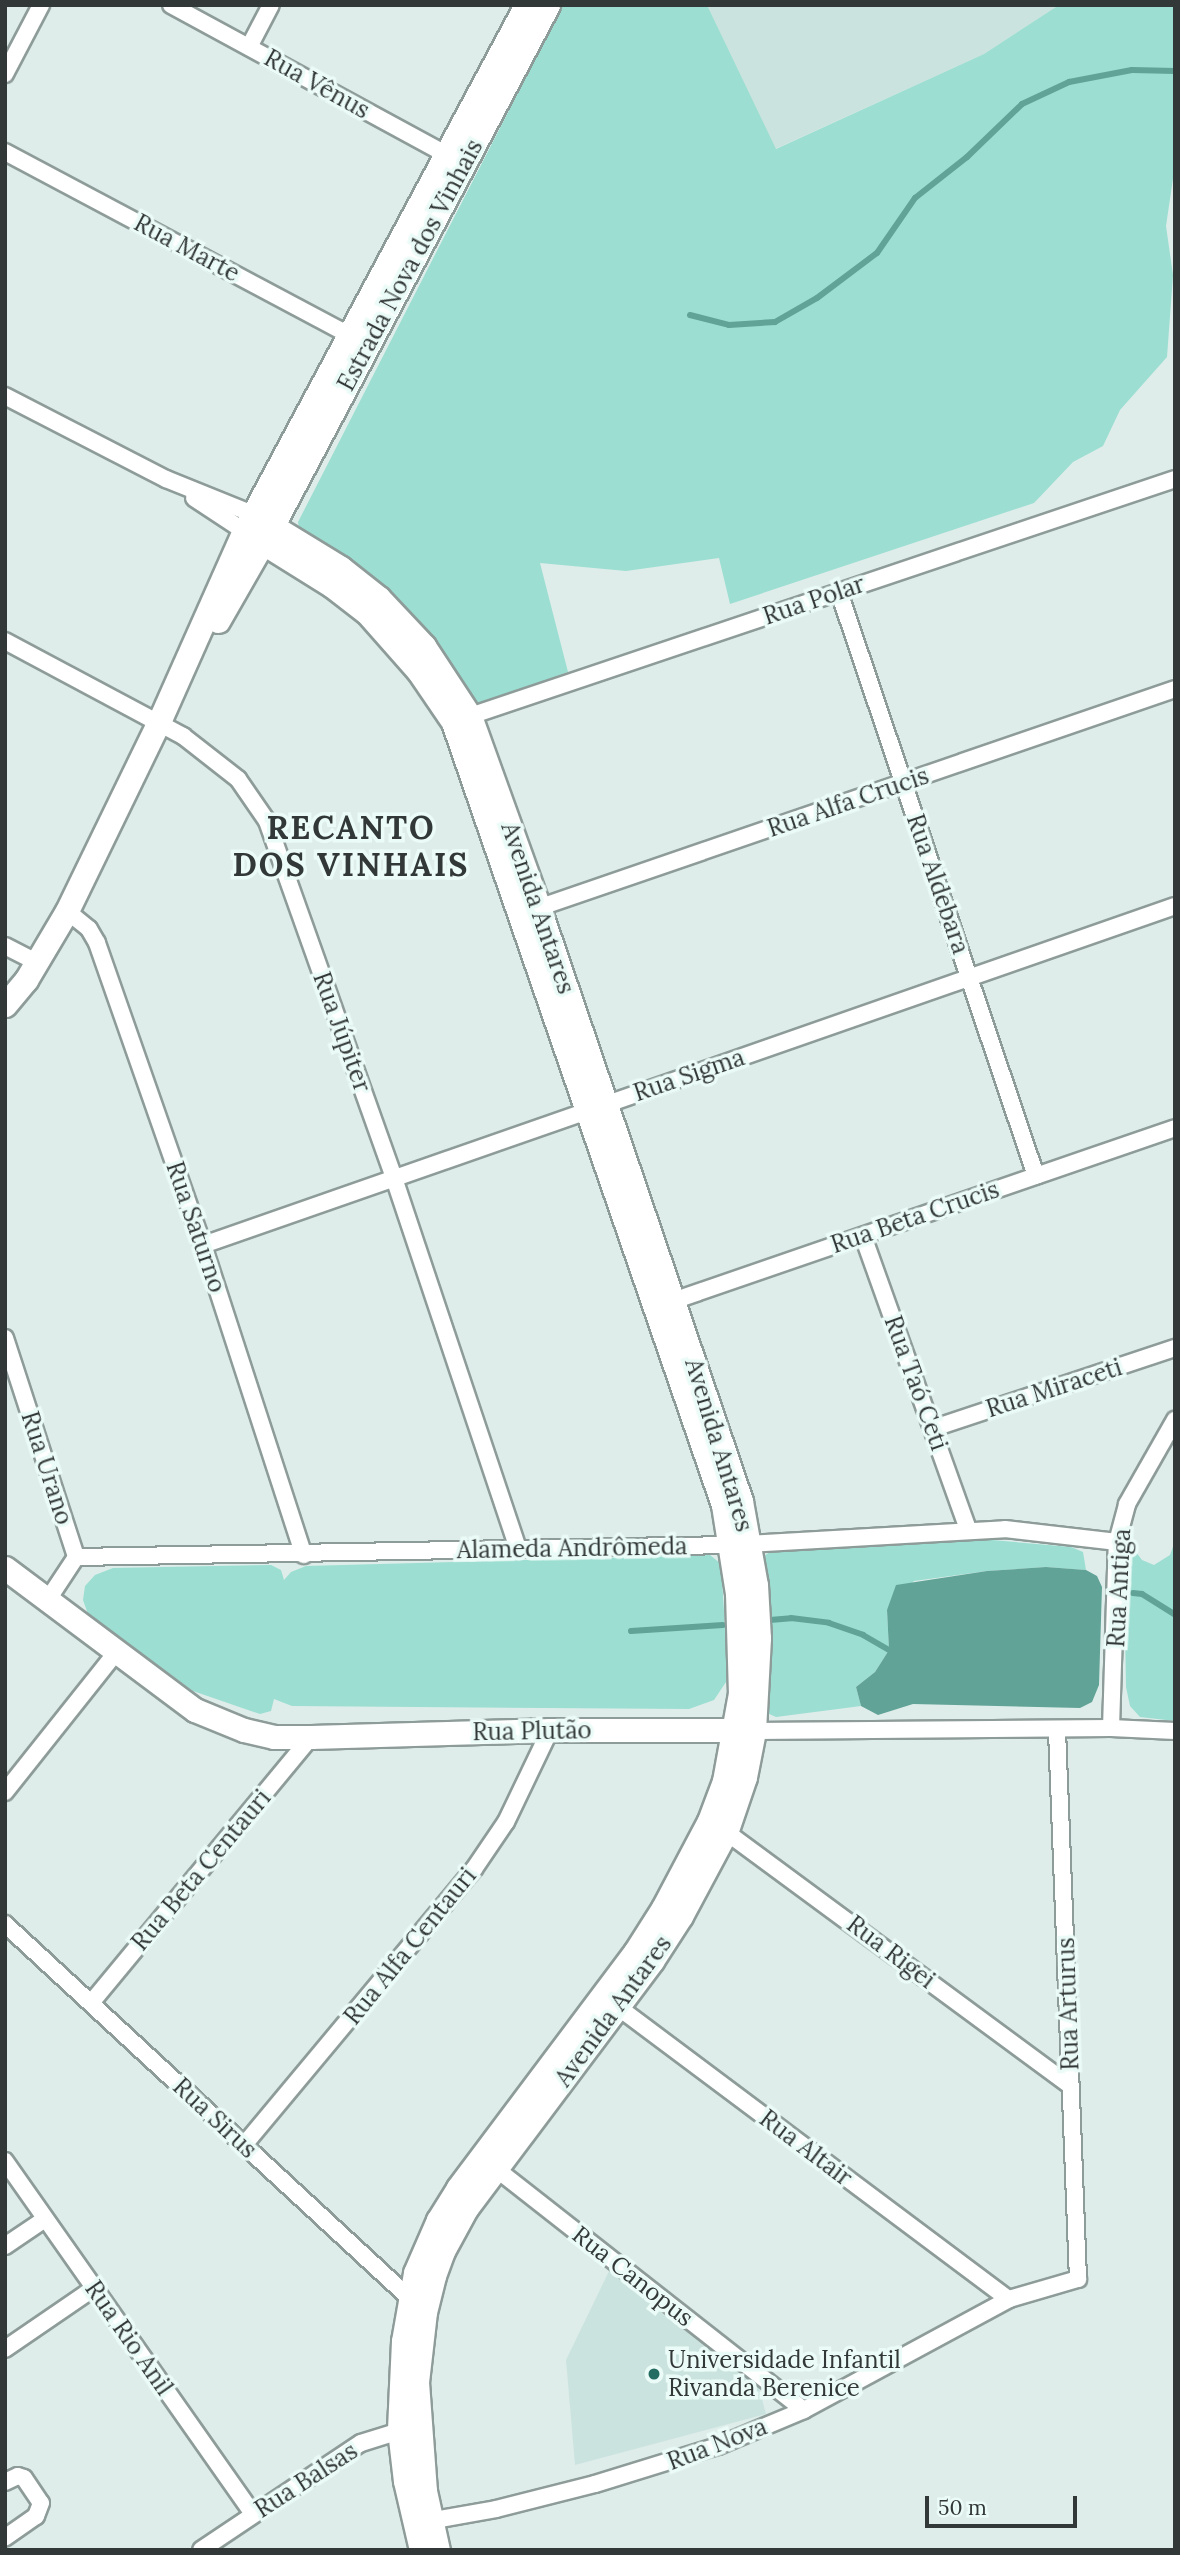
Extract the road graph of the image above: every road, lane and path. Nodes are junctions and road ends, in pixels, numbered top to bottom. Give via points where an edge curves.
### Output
1 (41, 5) edge
2 (171, 5) edge
3 (271, 5) edge
4 (526, 5) edge
5 (548, 5) edge
6 (249, 47) junction
7 (5, 74) edge
8 (5, 152) edge
9 (454, 158) junction
10 (358, 339) junction
11 (5, 396) edge
12 (1175, 479) edge
13 (259, 528) junction
14 (839, 592) junction
15 (5, 641) edge
16 (1175, 690) edge
17 (462, 719) junction
18 (158, 724) junction
19 (904, 783) junction
20 (1175, 906) edge
21 (66, 911) junction
22 (530, 911) junction
23 (5, 946) edge
24 (37, 962) junction
25 (970, 977) junction
26 (5, 1005) edge
27 (597, 1107) junction
28 (1175, 1128) edge
29 (1036, 1176) junction
30 (394, 1178) junction
31 (863, 1236) junction
32 (203, 1245) junction
33 (664, 1304) junction
34 (5, 1338) edge
35 (1175, 1348) edge
36 (1175, 1420) edge
37 (934, 1429) junction
38 (968, 1530) junction
39 (1117, 1542) junction
40 (740, 1544) junction
41 (518, 1549) junction
42 (304, 1555) junction
43 (76, 1557) junction
44 (5, 1568) edge
45 (49, 1598) junction
46 (117, 1651) junction
47 (1111, 1728) junction
48 (1057, 1729) junction
49 (550, 1730) junction
50 (745, 1730) junction
51 (1175, 1731) edge
52 (311, 1737) junction
53 (5, 1792) edge
54 (718, 1825) junction
55 (5, 1924) edge
56 (611, 2002) junction
57 (91, 2003) junction
58 (1071, 2086) junction
59 (244, 2145) junction
60 (5, 2161) edge
61 (495, 2168) junction
62 (45, 2218) junction
63 (446, 2224) junction
64 (5, 2245) edge
65 (1078, 2279) joint
66 (94, 2288) junction
67 (1009, 2299) junction
68 (417, 2305) junction
69 (5, 2349) edge
70 (804, 2410) junction
71 (409, 2428) junction
72 (5, 2482) edge
73 (253, 2514) junction
74 (422, 2522) junction
75 (5, 2538) edge
76 (201, 2550) edge
77 (421, 2550) edge
78 (438, 2550) edge

1 - 7 street
2 - 6 street, Rua Vênus
3 - 6 street
4 - 9 main road, Estrada Nova dos Vinhais
5 - 9 main road, Estrada Nova dos Vinhais
6 - 9 street, Rua Vênus
8 - 10 street, Rua Marte
9 - 10 main road, Estrada Nova dos Vinhais
10 - 13 main road, Estrada Nova dos Vinhais
11 - 13 street, Avenida Antares
12 - 14 street, Rua Polar
13 - 17 main road, Avenida Antares via 341,568 391,610 443,671
13 - 18 main road, Estrada Nova dos Vinhais
14 - 17 street, Rua Polar
14 - 19 street, Rua Aldebara
15 - 18 street, Rua Júpiter
16 - 19 street, Rua Alfa Crucis
17 - 22 main road, Avenida Antares
18 - 21 main road, Estrada Nova dos Vinhais
18 - 30 street, Rua Júpiter via 183,736 238,779 267,821
19 - 22 street, Rua Alfa Crucis
19 - 25 street, Rua Aldebara
20 - 25 street, Rua Sigma
21 - 24 main road, Estrada Nova dos Vinhais
21 - 32 street, Rua Saturno via 89,929 97,943
22 - 27 main road, Avenida Antares
23 - 24 street
24 - 26 main road, Estrada Nova dos Vinhais
25 - 27 street, Rua Sigma
25 - 29 street, Rua Aldebara
27 - 30 street, Rua Sigma
27 - 33 main road, Avenida Antares
28 - 29 street, Rua Beta Crucis
29 - 31 street, Rua Beta Crucis
30 - 32 street, Rua Sigma
30 - 41 street, Rua Júpiter
31 - 33 street, Rua Beta Crucis
31 - 37 street, Rua Taó Ceti
32 - 42 street, Rua Saturno
33 - 40 main road, Avenida Antares via 741,1500
34 - 43 street, Rua Urano
35 - 37 street, Rua Miraceti
36 - 39 street, Rua Antiga via 1127,1504
37 - 38 street, Rua Taó Ceti
38 - 39 street, Alameda Andrômeda via 1005,1529
38 - 40 street, Alameda Andrômeda
39 - 47 street, Rua Antiga
40 - 41 street, Alameda Andrômeda
40 - 50 main road, Avenida Antares via 760,1639
41 - 42 street, Alameda Andrômeda
42 - 43 street, Alameda Andrômeda
43 - 45 street
44 - 45 main road, Rua Plutão
45 - 46 main road, Rua Plutão
46 - 52 main road, Rua Plutão via 210,1718 274,1737
46 - 53 street
47 - 48 street, Rua Plutão
47 - 51 street, Rua Plutão
48 - 50 street, Rua Plutão
48 - 58 street, Rua Arturus
49 - 50 main road, Rua Plutão
49 - 52 main road, Rua Plutão
49 - 59 street, Rua Alfa Centauri via 506,1822 474,1868
50 - 54 main road, Avenida Antares via 745,1777
52 - 57 street, Rua Beta Centauri
54 - 56 main road, Avenida Antares via 681,1916
54 - 58 street, Rua Rigei
55 - 57 street, Rua Sirus
56 - 61 main road, Avenida Antares
56 - 63 main road, Avenida Antares via 479,2158
56 - 67 street, Rua Altair
57 - 59 street, Rua Sirus
58 - 65 street, Rua Arturus
59 - 68 street, Rua Sirus
60 - 62 street, Rua Rio Anil
61 - 63 main road, Avenida Antares
61 - 70 street, Rua Canopus
62 - 64 street
62 - 66 street, Rua Rio Anil
63 - 68 main road, Avenida Antares via 439,2263
65 - 67 street, Rua Nova
66 - 69 street
66 - 73 street, Rua Rio Anil
67 - 70 street, Rua Nova
68 - 71 main road, Avenida Antares via 417,2382
70 - 74 street, Rua Nova via 664,2465 496,2510
71 - 73 street, Rua Balsas via 361,2443
71 - 74 main road, Avenida Antares
72 - 75 street via 24,2478 41,2503 36,2516
73 - 76 street, Rua Balsas
74 - 77 main road, Avenida Antares
74 - 78 main road, Avenida Antares

